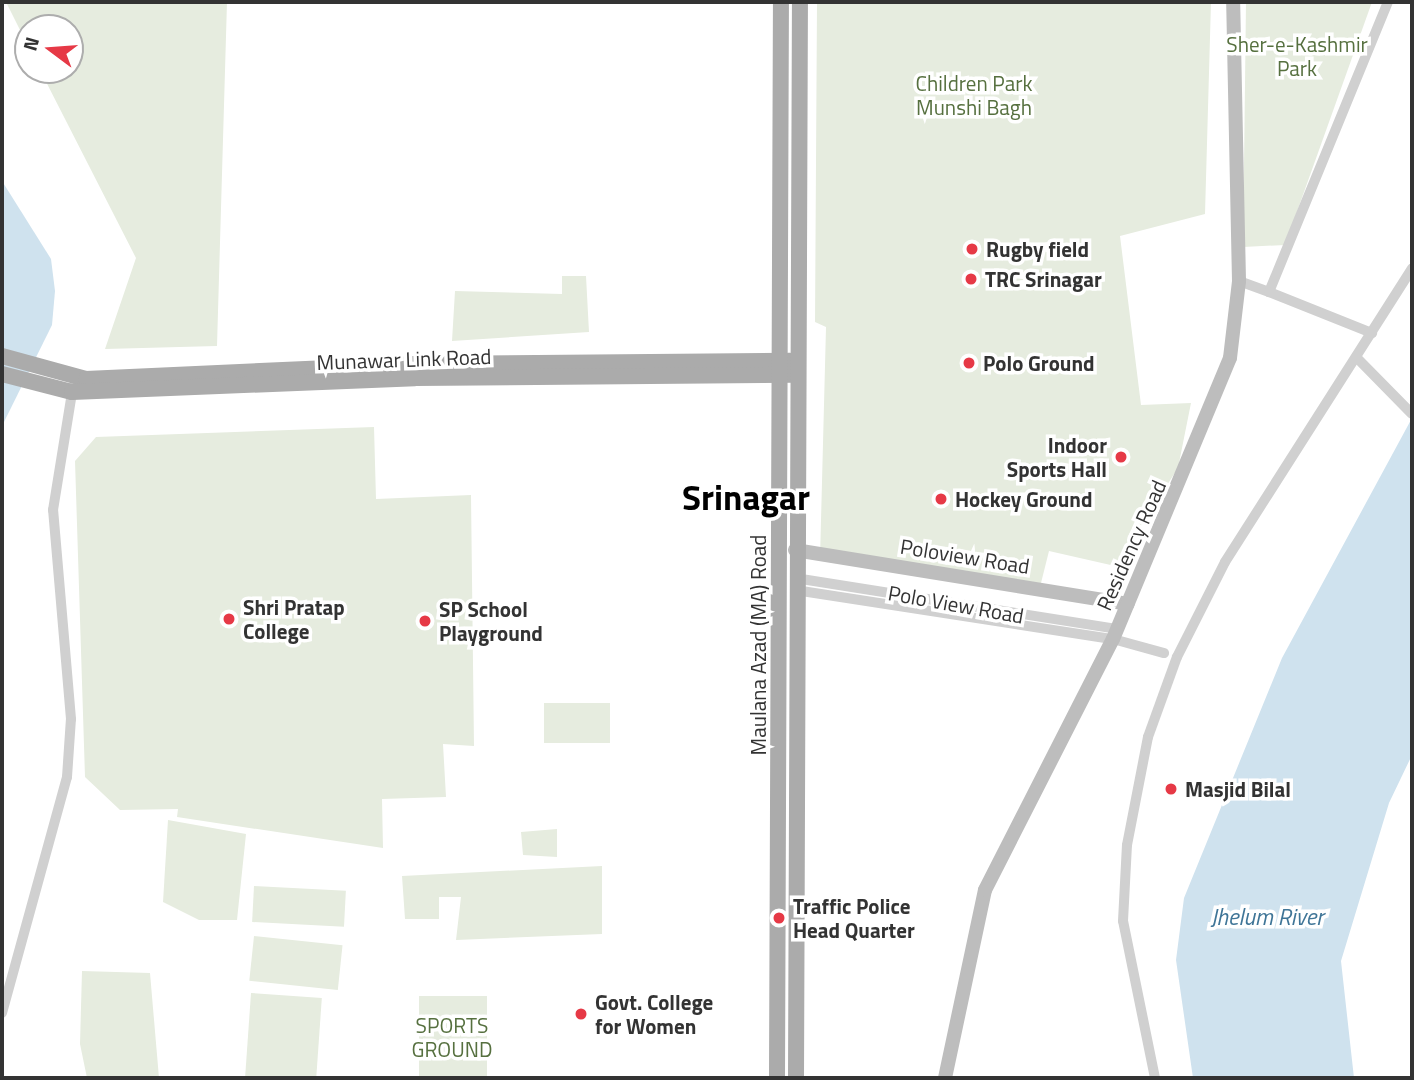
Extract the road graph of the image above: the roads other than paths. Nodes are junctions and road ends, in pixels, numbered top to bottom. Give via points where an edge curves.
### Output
1 (781, 2) edge
2 (800, 2) edge
3 (1233, 2) edge
4 (1388, 2) edge
5 (1412, 268) edge
6 (1238, 281) junction
7 (1269, 292) junction
8 (1373, 333) junction
9 (2, 356) edge
10 (1357, 358) junction
11 (780, 368) junction
12 (798, 368) junction
13 (2, 374) edge
14 (33, 377) junction
15 (73, 386) junction
16 (1412, 414) edge
17 (795, 550) junction
18 (795, 584) junction
19 (1128, 604) junction
20 (1116, 634) junction
21 (1171, 655) junction
22 (2, 1013) edge
23 (777, 1078) edge
24 (796, 1078) edge
25 (945, 1078) edge
26 (1155, 1078) edge

1 - 11 main road, Maulana Azad (MA) Road
2 - 12 main road, Maulana Azad (MA) Road
3 - 6 main road, Residency Road
4 - 7 street
5 - 8 street
6 - 7 street
6 - 19 main road, Residency Road via 1230,358
7 - 8 street
8 - 10 street
9 - 14 main road
10 - 16 street
10 - 21 street via 1225,562
11 - 12 main road, Munawar Link Road
11 - 15 main road, Munawar Link Road
11 - 23 main road, Maulana Azad (MA) Road
12 - 17 main road, Maulana Azad (MA) Road
13 - 14 main road
14 - 15 main road, Munawar Link Road
15 - 22 street via 53,510 71,719 67,777
17 - 18 main road, Maulana Azad (MA) Road
17 - 19 main road, Poloview Road
18 - 20 street, Polo View Road
18 - 24 main road, Maulana Azad (MA) Road
19 - 20 main road, Residency Road
20 - 21 street, Polo View Road
20 - 25 main road, Residency Road via 985,890
21 - 26 street via 1148,737 1126,858 1123,921

